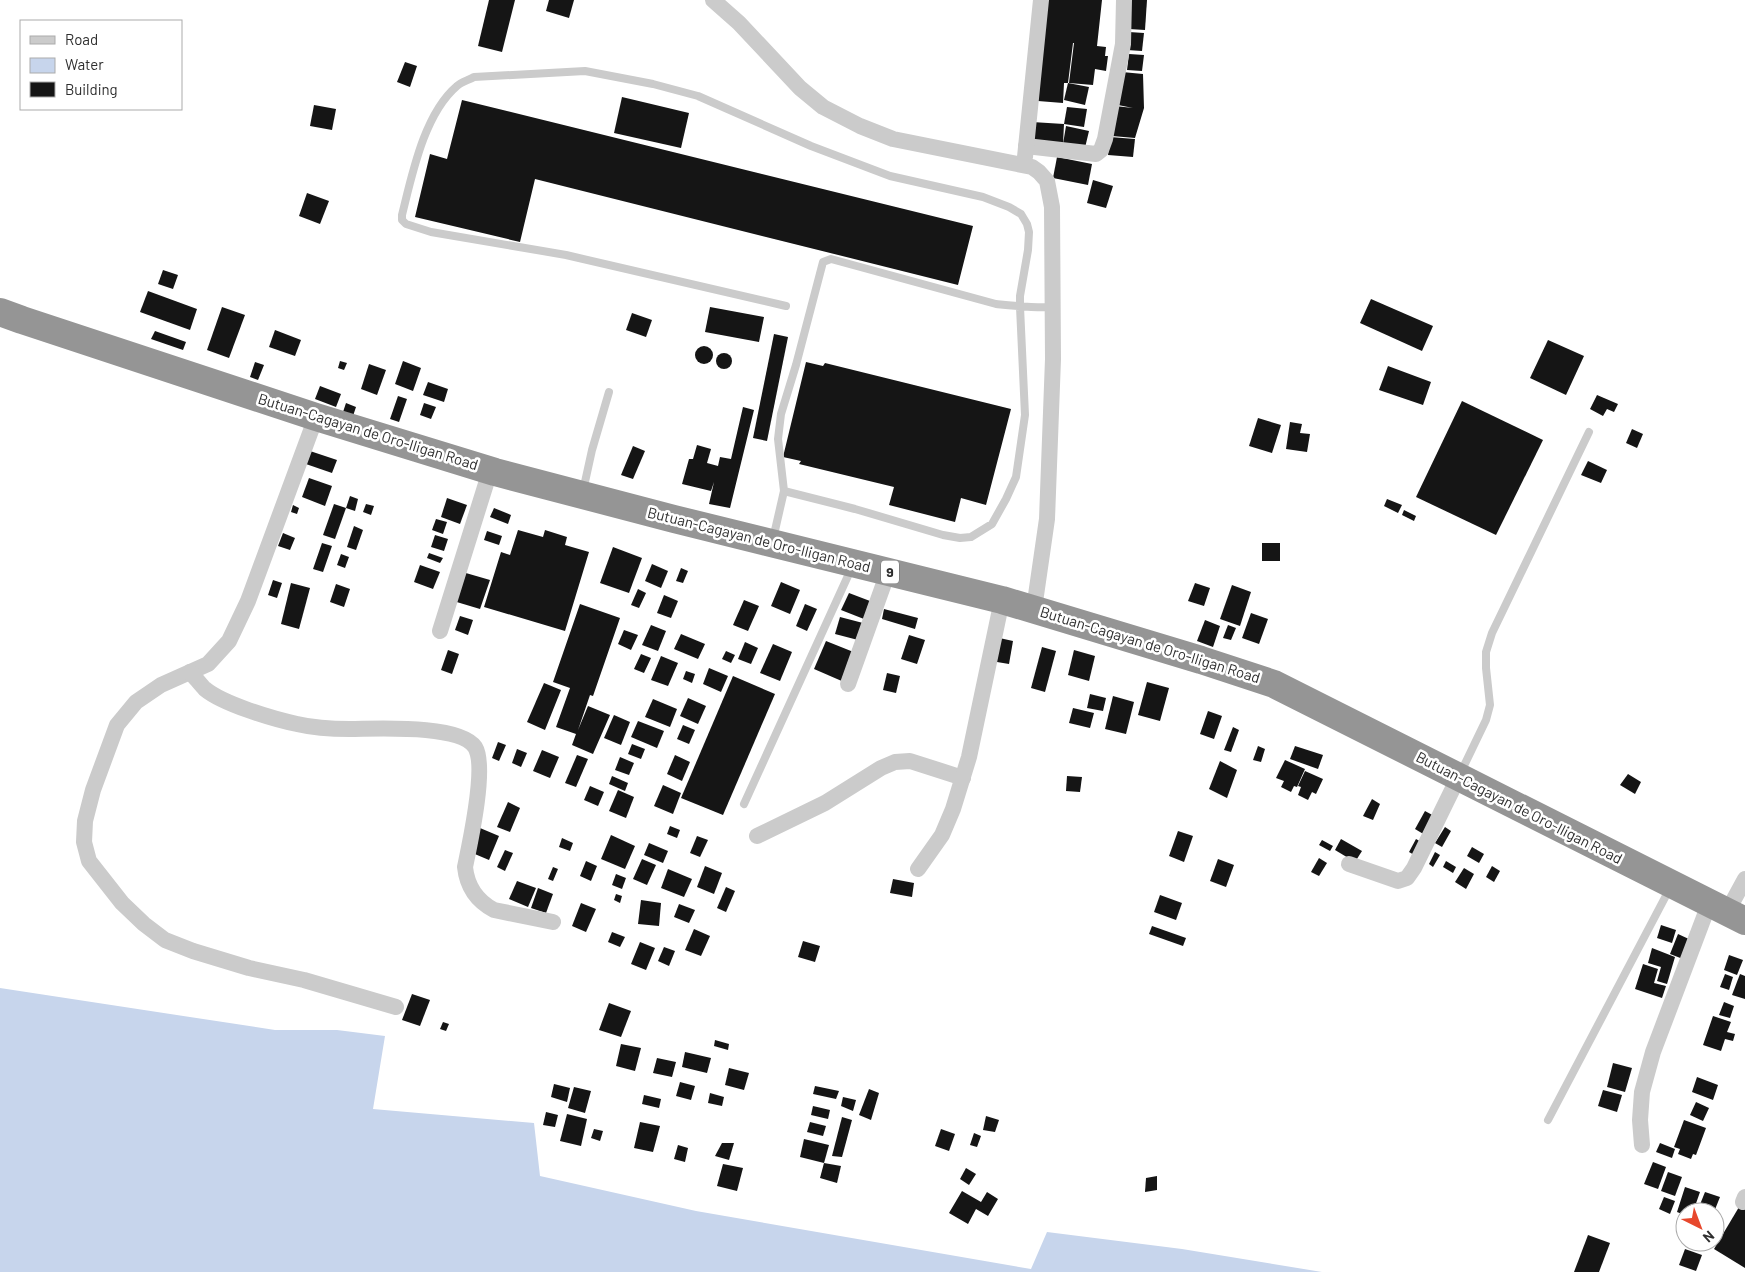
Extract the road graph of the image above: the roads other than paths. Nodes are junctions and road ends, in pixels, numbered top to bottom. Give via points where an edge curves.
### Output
1 (713, 0) edge
2 (1041, 0) edge
3 (1124, 0) edge
4 (1026, 146) junction
5 (1025, 165) junction
6 (786, 306) dead end
7 (1020, 307) junction
8 (1052, 307) junction
9 (0, 312) edge
10 (609, 392) dead end
11 (316, 416) junction
12 (1589, 432) dead end
13 (490, 471) junction
14 (784, 491) junction
15 (582, 495) junction
16 (772, 543) junction
17 (853, 563) junction
18 (888, 572) junction
19 (1002, 600) junction
20 (1034, 609) junction
21 (440, 631) dead end
22 (190, 672) junction
23 (848, 684) dead end
24 (1459, 776) junction
25 (963, 778) junction
26 (744, 804) dead end
27 (757, 836) dead end
28 (1349, 864) dead end
29 (918, 869) dead end
30 (1745, 879) edge
31 (1672, 885) junction
32 (1727, 912) edge
33 (553, 922) dead end
34 (396, 1007) dead end
35 (1548, 1120) dead end
36 (1642, 1145) dead end

1 - 5 street via 823,107 893,139
2 - 4 street
3 - 4 street via 1123,44 1106,139 1101,150 1096,154
4 - 5 street
5 - 8 street via 1043,176 1050,193
6 - 7 lane via 566,255 431,232 406,224 402,216 416,162 436,110 458,85 474,77 585,71 698,96 811,146 890,176 983,196 1021,214 1029,232
7 - 8 lane
7 - 14 lane via 996,304 831,260 823,262 781,414 778,439
7 - 14 lane via 1025,415 1016,477 992,524 970,537 960,538
8 - 20 street via 1048,519
9 - 11 highway, Butuan-Cagayan de Oro-Iligan Road / 9
10 - 15 lane
11 - 13 highway, Butuan-Cagayan de Oro-Iligan Road / 9
11 - 22 street via 248,601 229,642 208,664
12 - 24 lane via 1492,632 1486,652 1490,705
13 - 15 highway, Butuan-Cagayan de Oro-Iligan Road / 9
13 - 21 street
14 - 16 lane
15 - 16 highway, Butuan-Cagayan de Oro-Iligan Road / 9
16 - 17 highway, Butuan-Cagayan de Oro-Iligan Road / 9
17 - 18 highway, Butuan-Cagayan de Oro-Iligan Road / 9
17 - 26 lane
18 - 19 highway, Butuan-Cagayan de Oro-Iligan Road / 9
18 - 23 street
19 - 20 highway, Butuan-Cagayan de Oro-Iligan Road / 9
19 - 25 street
20 - 24 highway, Butuan-Cagayan de Oro-Iligan Road / 9 via 1274,684
22 - 33 street via 206,689 223,700 297,724 349,729 407,728 458,736 475,746 479,759 479,792 465,867 466,878 472,890 494,910
22 - 34 street via 161,685 136,702 116,725 85,821 84,842 89,860 122,903 165,940 249,968 304,980
24 - 28 street via 1407,878 1398,881
24 - 31 highway, Butuan-Cagayan de Oro-Iligan Road / 9
25 - 27 street via 910,761 895,762 825,803
25 - 29 street via 942,835
30 - 32 street
31 - 32 highway, Butuan-Cagayan de Oro-Iligan Road / 9
31 - 35 lane
32 - 36 street via 1653,1052 1642,1092

